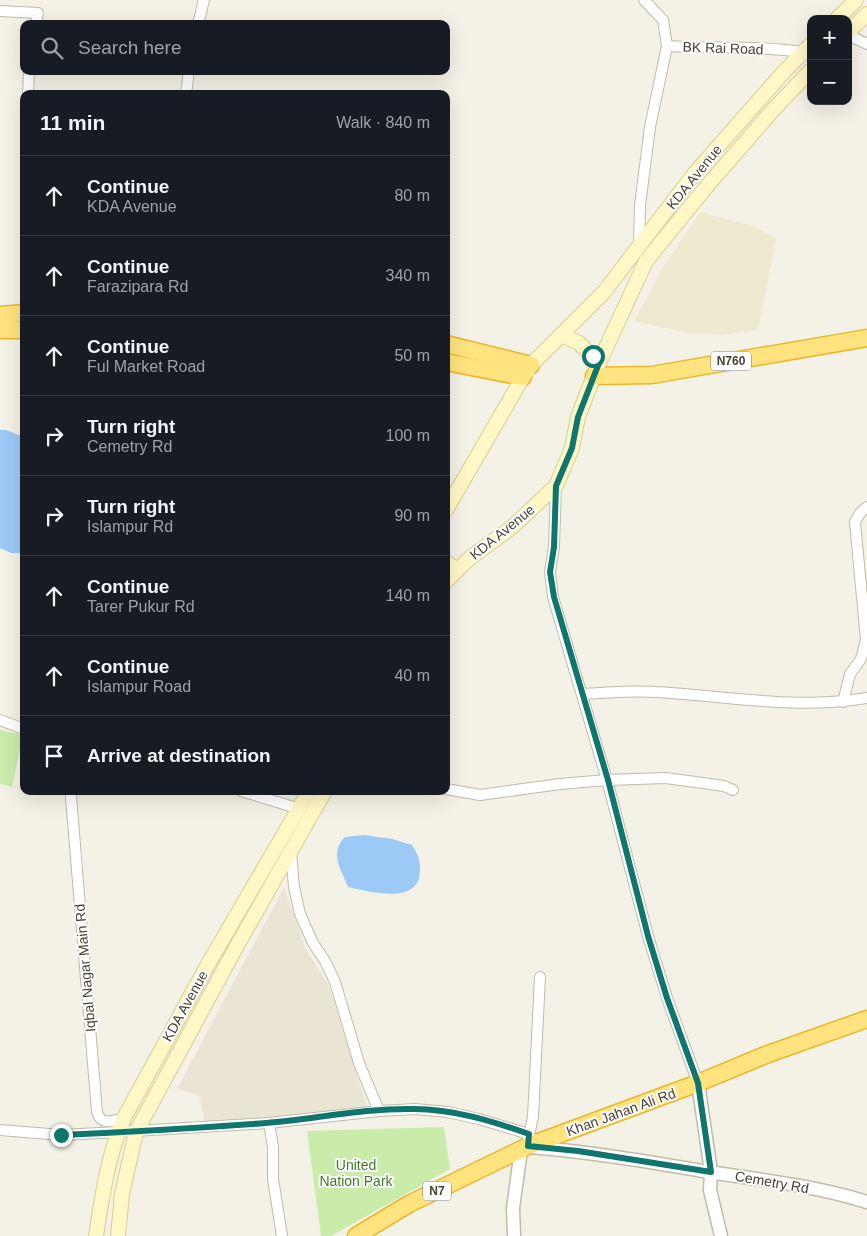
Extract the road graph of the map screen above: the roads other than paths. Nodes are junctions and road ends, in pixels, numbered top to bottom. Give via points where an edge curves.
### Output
1 (204, 0) edge
2 (644, 0) edge
3 (856, 0) edge
4 (0, 11) edge
5 (867, 14) edge
6 (841, 15) edge
7 (37, 20) edge
8 (199, 20) edge
9 (852, 28) edge
10 (852, 37) edge
11 (867, 44) edge
12 (667, 46) junction
13 (807, 48) edge
14 (807, 74) edge
15 (29, 75) edge
16 (188, 75) edge
17 (28, 90) edge
18 (187, 90) edge
19 (639, 246) junction
20 (20, 313) edge
21 (0, 315) edge
22 (0, 330) edge
23 (20, 330) edge
24 (561, 335) junction
25 (867, 338) edge
26 (450, 345) edge
27 (450, 362) edge
28 (596, 369) junction
29 (527, 371) junction
30 (556, 486) junction
31 (450, 503) edge
32 (867, 507) edge
33 (452, 566) edge
34 (865, 608) edge
35 (583, 694) junction
36 (867, 698) edge
37 (843, 702) junction
38 (0, 720) edge
39 (20, 728) edge
40 (608, 780) junction
41 (450, 790) edge
42 (733, 790) dead end
43 (71, 795) edge
44 (253, 795) edge
45 (307, 795) edge
46 (324, 795) edge
47 (300, 810) junction
48 (291, 853) junction
49 (540, 977) dead end
50 (867, 1019) edge
51 (698, 1083) junction
52 (379, 1111) junction
53 (124, 1118) junction
54 (269, 1123) junction
55 (0, 1130) edge
56 (118, 1132) junction
57 (136, 1132) junction
58 (526, 1143) junction
59 (711, 1172) junction
60 (867, 1202) edge
61 (96, 1236) edge
62 (118, 1236) edge
63 (282, 1236) edge
64 (356, 1236) edge
65 (514, 1236) edge
66 (721, 1236) edge

1 - 8 street
2 - 12 street, BK Rai Road via 663,20
3 - 6 main road
4 - 7 street via 38,13
5 - 9 main road
10 - 11 street
12 - 13 street, BK Rai Road
12 - 19 street via 650,127 640,205
13 - 19 main road, KDA Avenue via 694,174
14 - 28 main road, KDA Avenue via 713,179 646,261
15 - 17 street
16 - 18 street
19 - 24 main road, KDA Avenue via 604,292
20 - 21 highway
22 - 23 highway
24 - 28 main road via 579,343
24 - 29 main road, KDA Avenue
25 - 28 highway, N760 via 652,375
26 - 29 highway
27 - 29 highway
28 - 30 main road, KDA Avenue via 578,417 572,448
29 - 31 main road
30 - 33 main road, KDA Avenue via 511,528 471,558
30 - 35 street via 550,572 554,597
32 - 34 street via 855,522
34 - 37 street via 866,640 861,659 850,674
35 - 37 street via 654,691 785,704
35 - 40 street
36 - 37 street
38 - 39 street
40 - 41 street via 480,795
40 - 42 street via 666,778
40 - 51 street via 648,936
43 - 53 street, Iqbal Nagar Main Rd via 97,1112 103,1121
44 - 47 street
45 - 47 main road, KDA Avenue
46 - 48 main road, KDA Avenue
47 - 53 main road, KDA Avenue via 207,966
48 - 52 street via 300,914 335,982 359,1063
48 - 57 main road, KDA Avenue
49 - 58 street via 533,1117
50 - 51 highway, Khan Jahan Ali Rd / N7
51 - 58 highway, Khan Jahan Ali Rd / N7
51 - 59 street
52 - 54 street
52 - 58 street via 415,1109 448,1112 505,1126
53 - 56 main road, KDA Avenue
54 - 57 street
54 - 63 street
55 - 56 street via 61,1135
56 - 57 street
56 - 61 main road, KDA Avenue
57 - 62 main road, KDA Avenue via 122,1194
58 - 59 street, Cemetry Rd
58 - 64 highway, Khan Jahan Ali Rd / N7 via 409,1204
58 - 65 street via 513,1208
59 - 60 street, Cemetry Rd via 841,1194
59 - 66 street via 710,1190

